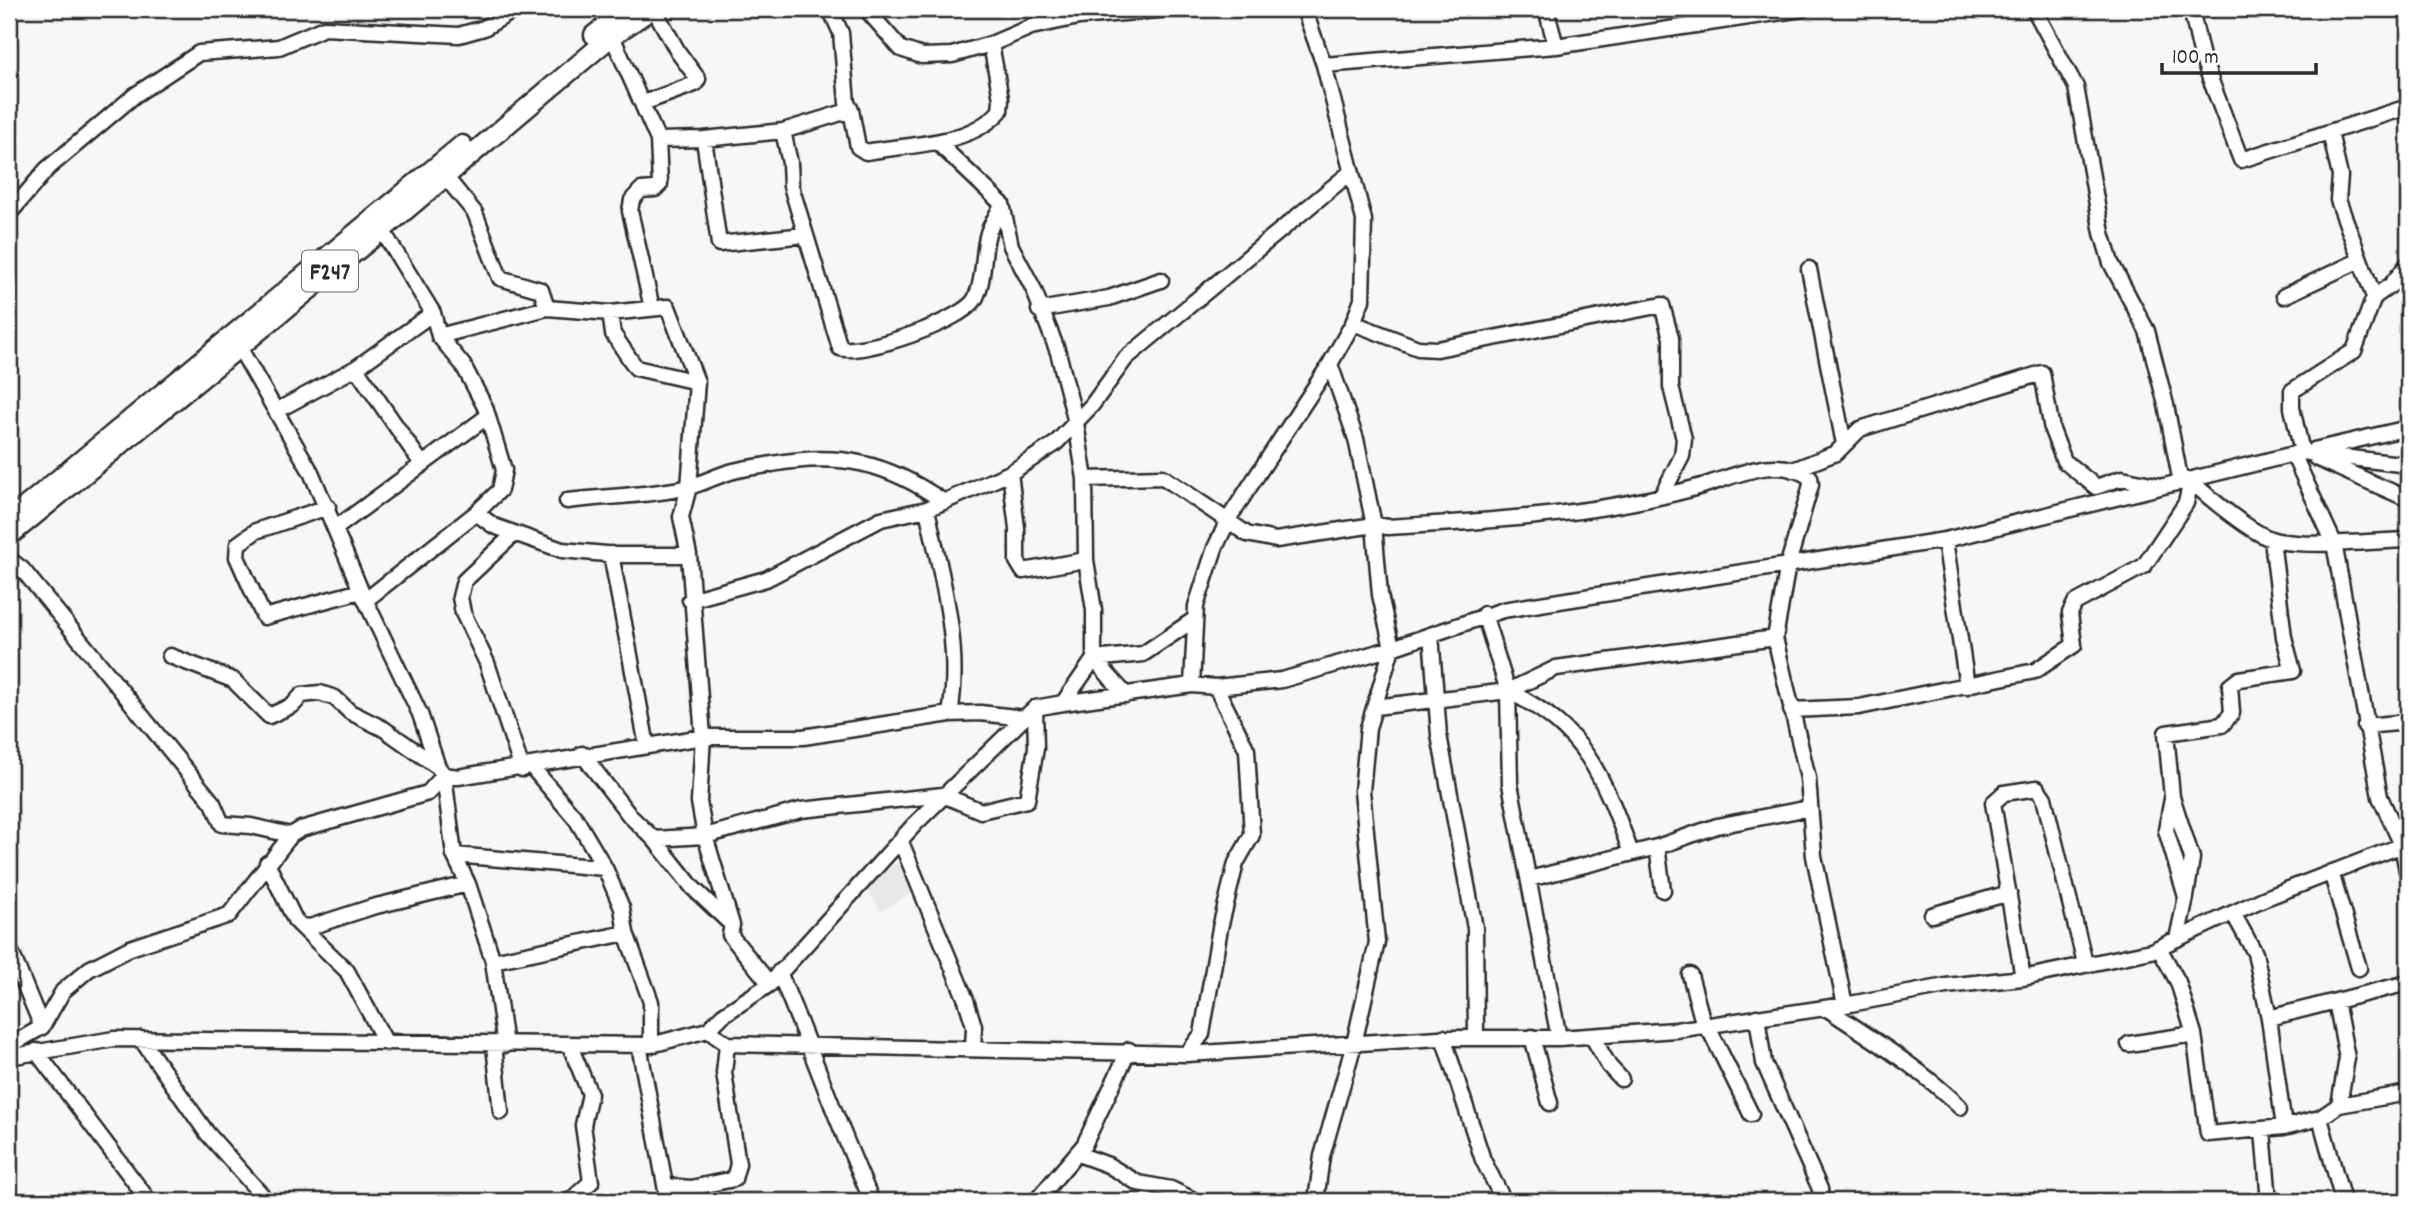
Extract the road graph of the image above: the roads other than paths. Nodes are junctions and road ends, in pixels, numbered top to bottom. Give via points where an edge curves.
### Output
1 (516, 9) edge
2 (626, 9) edge
3 (653, 9) edge
4 (830, 9) edge
5 (866, 9) edge
6 (1169, 9) edge
7 (1304, 9) edge
8 (1546, 9) edge
9 (1802, 9) edge
10 (2034, 9) edge
11 (2191, 9) edge
12 (1109, 11) edge
13 (612, 36) junction
14 (991, 44) junction
15 (1556, 46) junction
16 (1324, 65) junction
17 (643, 103) junction
18 (2408, 107) edge
19 (851, 110) junction
20 (783, 131) junction
21 (2330, 132) junction
22 (704, 139) junction
23 (658, 140) junction
24 (938, 143) junction
25 (1350, 172) junction
26 (444, 176) junction
27 (1002, 204) junction
28 (9, 214) edge
29 (382, 230) junction
30 (805, 235) junction
31 (2360, 260) junction
32 (2408, 264) edge
33 (1809, 269) dead end
34 (1161, 280) dead end
35 (2284, 296) dead end
36 (2374, 297) junction
37 (547, 308) junction
38 (652, 308) junction
39 (1039, 310) junction
40 (433, 313) junction
41 (610, 313) junction
42 (1353, 323) junction
43 (439, 337) junction
44 (239, 347) junction
45 (1330, 364) junction
46 (356, 369) junction
47 (697, 382) junction
48 (276, 411) junction
49 (488, 416) junction
50 (1076, 423) junction
51 (2408, 428) edge
52 (1844, 444) junction
53 (2298, 453) junction
54 (422, 464) junction
55 (2408, 465) edge
56 (1793, 470) junction
57 (1010, 473) junction
58 (1085, 479) junction
59 (2186, 482) junction
60 (689, 486) junction
61 (2166, 487) junction
62 (1662, 495) junction
63 (2408, 499) edge
64 (566, 500) dead end
65 (944, 502) junction
66 (328, 507) junction
67 (928, 509) junction
68 (476, 513) junction
69 (9, 520) edge
70 (1227, 521) junction
71 (1374, 525) junction
72 (336, 528) junction
73 (514, 534) junction
74 (9, 536) edge
75 (1945, 540) junction
76 (2272, 540) junction
77 (2408, 540) edge
78 (2334, 543) junction
79 (611, 554) junction
80 (689, 555) junction
81 (9, 559) edge
82 (1086, 560) junction
83 (1788, 564) junction
84 (364, 595) junction
85 (690, 600) junction
86 (1484, 614) junction
87 (1195, 620) junction
88 (1431, 635) junction
89 (1775, 638) junction
90 (1392, 648) junction
91 (170, 656) dead end
92 (1094, 659) junction
93 (1192, 685) junction
94 (1967, 686) junction
95 (1216, 687) junction
96 (1508, 691) junction
97 (1126, 695) junction
98 (1436, 698) junction
99 (1063, 703) junction
100 (1374, 706) junction
101 (1791, 710) junction
102 (1029, 713) junction
103 (950, 714) junction
104 (2408, 722) edge
105 (2365, 726) junction
106 (703, 737) junction
107 (647, 746) junction
108 (582, 754) junction
109 (527, 767) junction
110 (441, 771) junction
111 (943, 795) junction
112 (2172, 797) junction
113 (1809, 808) junction
114 (291, 835) junction
115 (705, 836) junction
116 (654, 839) junction
117 (901, 842) junction
118 (2405, 844) edge
119 (1657, 847) junction
120 (1631, 853) junction
121 (454, 855) junction
122 (267, 863) junction
123 (604, 868) junction
124 (2331, 872) junction
125 (2408, 876) edge
126 (1530, 879) junction
127 (468, 884) junction
128 (1663, 890) dead end
129 (2008, 893) junction
130 (2186, 897) junction
131 (2233, 913) junction
132 (1932, 915) dead end
133 (732, 925) junction
134 (301, 926) junction
135 (626, 933) junction
136 (2178, 939) junction
137 (9, 947) edge
138 (2159, 948) junction
139 (493, 961) junction
140 (2085, 963) junction
141 (2359, 968) dead end
142 (1690, 975) dead end
143 (774, 978) junction
144 (2023, 978) junction
145 (2408, 983) edge
146 (2336, 1001) junction
147 (1845, 1005) junction
148 (1826, 1008) junction
149 (1757, 1017) junction
150 (2269, 1018) junction
151 (1704, 1026) junction
152 (42, 1027) junction
153 (708, 1030) junction
154 (2194, 1034) junction
155 (1476, 1036) junction
156 (1592, 1036) junction
157 (1443, 1037) junction
158 (1532, 1037) junction
159 (1559, 1038) junction
160 (141, 1039) junction
161 (386, 1043) junction
162 (727, 1044) junction
163 (1354, 1044) junction
164 (2129, 1044) dead end
165 (500, 1045) junction
166 (645, 1045) junction
167 (9, 1046) edge
168 (570, 1046) junction
169 (811, 1047) junction
170 (973, 1048) junction
171 (1129, 1050) junction
172 (36, 1051) junction
173 (1186, 1054) junction
174 (9, 1057) edge
175 (1621, 1079) dead end
176 (2408, 1093) edge
177 (1550, 1103) dead end
178 (2339, 1105) junction
179 (1960, 1107) dead end
180 (501, 1112) dead end
181 (1751, 1114) dead end
182 (2320, 1118) junction
183 (2284, 1127) junction
184 (2263, 1131) junction
185 (1078, 1154) junction
186 (668, 1194) edge
187 (149, 1201) edge
188 (267, 1201) edge
189 (570, 1201) edge
190 (872, 1201) edge
191 (1036, 1201) edge
192 (1196, 1201) edge
193 (1316, 1201) edge
194 (1504, 1201) edge
195 (1821, 1201) edge
196 (2269, 1201) edge
197 (2343, 1201) edge

1 - 28 street via 484,28 459,34 324,28 279,47 199,53 135,95 47,169
2 - 69 main road, F247
3 - 13 main road, F247
3 - 17 street via 698,79
4 - 19 street via 841,33
5 - 14 street via 901,49 922,56 952,55
6 - 12 street
7 - 16 street
8 - 15 street
9 - 15 street
10 - 59 street via 2076,87 2102,233 2111,263 2147,331
11 - 21 street via 2202,57 2241,160
12 - 14 street via 1031,27
13 - 17 street
13 - 26 main road, F247
14 - 24 street via 1000,111 985,124
15 - 16 street
16 - 25 street
17 - 23 street
18 - 21 street
19 - 20 street
19 - 24 street via 858,147 866,152
20 - 22 street
20 - 30 street via 791,186
21 - 31 street via 2340,176 2338,200
22 - 23 street
22 - 30 street via 719,244
23 - 38 street via 660,184 641,190 630,211
24 - 27 street
25 - 42 street via 1365,241 1362,300
25 - 50 street via 1126,358
26 - 29 main road, F247
26 - 37 street via 475,213 500,278 541,290
27 - 30 street via 988,233 976,297 967,310 887,342 849,351 840,348
27 - 39 street via 1011,246
29 - 40 street
29 - 44 main road, F247
31 - 35 street
31 - 36 street
32 - 36 street
33 - 52 street
34 - 39 street via 1109,298
36 - 53 street via 2354,351 2292,391
37 - 41 street
37 - 43 street
38 - 41 street
38 - 47 street via 668,307
39 - 50 street via 1058,352
40 - 43 street
40 - 46 street
41 - 47 street via 613,334 636,368
42 - 45 street
42 - 62 street via 1418,348 1437,349 1662,305 1671,338 1671,387 1684,439 1682,456
43 - 49 street via 463,365
44 - 48 street
44 - 74 main road, F247
45 - 70 street
45 - 71 street via 1356,439
46 - 48 street
46 - 54 street
47 - 60 street
48 - 66 street
49 - 54 street
49 - 68 street via 504,470 503,482
50 - 57 street via 1055,444
50 - 58 street
51 - 53 street
52 - 56 street via 1826,458
52 - 61 street via 1860,429 2042,373 2052,430 2064,461 2096,487 2122,478
53 - 55 street
53 - 59 street
53 - 63 street
53 - 78 street
54 - 72 street
56 - 62 street via 1763,468
56 - 83 street via 1810,477 1811,485
57 - 65 street
57 - 82 street via 1017,561 1023,571
58 - 70 street via 1163,477
58 - 82 street
59 - 61 street
59 - 76 street
59 - 94 street via 2186,503 2144,566 2075,603 2070,613 2074,645 2035,671
60 - 64 street
60 - 65 street via 732,471 801,459 842,458 890,471
60 - 80 street via 681,517
61 - 75 street
62 - 71 street via 1472,522
65 - 67 street
66 - 72 street
66 - 84 street via 256,531 238,544 237,557 264,617
67 - 85 street via 881,519 766,579
67 - 103 street via 953,655 955,686
68 - 73 street
68 - 84 street
70 - 71 street via 1247,534 1276,540
70 - 87 street via 1209,563
71 - 90 street via 1380,595
72 - 84 street
73 - 79 street via 562,550
73 - 109 street via 464,581 460,597
75 - 83 street
75 - 94 street
76 - 78 street
76 - 112 street via 2292,671 2239,680 2230,686 2232,713 2222,725 2166,733
77 - 78 street
78 - 105 street
79 - 80 street
79 - 107 street
80 - 85 street
81 - 114 street via 149,721 213,803 222,824
82 - 92 street via 1094,610
83 - 86 street
83 - 89 street
84 - 110 street via 420,713
85 - 106 street
86 - 88 street
86 - 96 street
87 - 92 street via 1143,654
87 - 93 street
88 - 90 street
88 - 98 street
89 - 96 street via 1556,668
89 - 101 street
90 - 95 street via 1293,678
90 - 100 street
91 - 110 street via 233,680 269,716 293,705 302,695 320,693 335,698
92 - 97 street
92 - 99 street
93 - 95 street
93 - 97 street
94 - 101 street via 1858,707
95 - 173 street via 1247,750 1252,835 1233,876 1202,1034
96 - 98 street
96 - 120 street via 1535,704 1584,748 1603,778
96 - 126 street via 1510,784
97 - 99 street
98 - 100 street
98 - 155 street via 1475,928
99 - 102 street
100 - 163 street via 1362,791 1377,942
101 - 113 street via 1808,778
102 - 103 street
102 - 111 street
102 - 111 street via 1036,748 1027,800 981,811
103 - 106 street via 803,737
104 - 105 street
105 - 118 street via 2380,796
106 - 107 street
106 - 115 street via 699,802
107 - 108 street
108 - 109 street
108 - 116 street via 622,807
109 - 110 street via 478,775
109 - 123 street via 566,804
110 - 114 street via 428,793
110 - 121 street
111 - 115 street via 801,810
111 - 117 street
112 - 130 street via 2166,830
112 - 130 street via 2190,843
113 - 119 street via 1717,826
113 - 147 street
114 - 122 street
115 - 116 street
115 - 133 street
116 - 133 street via 693,888
117 - 143 street
117 - 170 street via 966,1000 974,1026
118 - 124 street
118 - 125 street
119 - 120 street
119 - 128 street
120 - 126 street
121 - 123 street
121 - 127 street
122 - 134 street via 285,904
122 - 152 street via 229,915 130,948 89,970 63,990
123 - 135 street via 622,908
124 - 131 street
124 - 141 street
126 - 159 street
127 - 134 street
127 - 139 street
129 - 132 street
129 - 140 street via 1993,803 2004,793 2037,789 2045,797
129 - 144 street
130 - 136 street
131 - 136 street
131 - 150 street via 2255,953
133 - 143 street via 730,935
134 - 161 street via 347,971
135 - 139 street
135 - 166 street via 651,1002
136 - 138 street
137 - 152 street
138 - 140 street
138 - 154 street via 2178,982
139 - 165 street
140 - 144 street
142 - 151 street
143 - 153 street
143 - 169 street
144 - 147 street via 1946,986
145 - 146 street
146 - 150 street
146 - 178 street via 2347,1058
147 - 148 street
148 - 149 street
148 - 179 street via 1941,1088
149 - 151 street
149 - 195 street via 1764,1063 1820,1189
150 - 183 street
151 - 156 street
151 - 181 street
152 - 167 street
153 - 162 street
153 - 166 street
154 - 164 street
154 - 184 street via 2208,1134
155 - 157 street
155 - 158 street
156 - 159 street
156 - 175 street
157 - 163 street
157 - 194 street via 1483,1160
158 - 159 street
158 - 177 street
160 - 161 street
160 - 172 street via 95,1040
160 - 188 street via 207,1133
161 - 165 street
162 - 169 street
162 - 186 street via 724,1073 738,1164 734,1179
163 - 173 street
163 - 193 street via 1322,1156
165 - 168 street
165 - 180 street
166 - 168 street
166 - 186 street
168 - 189 street via 590,1094 583,1125 591,1182
169 - 170 street
169 - 190 street
170 - 171 street
171 - 173 street
171 - 185 street
172 - 174 street
172 - 187 street
176 - 178 street
178 - 182 street
182 - 183 street
182 - 197 street
183 - 184 street
184 - 196 street
185 - 191 street
185 - 192 street via 1138,1183 1171,1189

